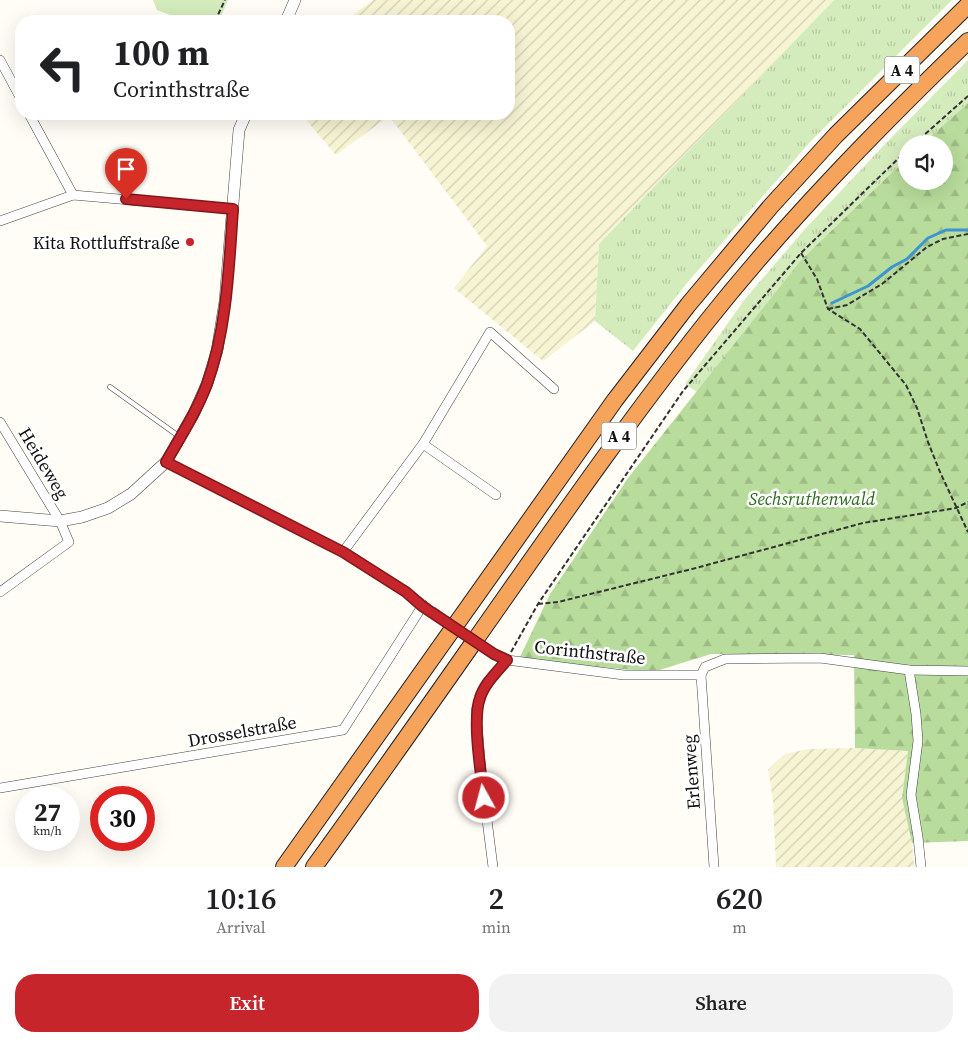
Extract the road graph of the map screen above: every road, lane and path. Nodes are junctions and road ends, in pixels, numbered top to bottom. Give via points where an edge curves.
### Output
1 (225, 0) edge
2 (295, 0) edge
3 (968, 5) edge
4 (218, 15) edge
5 (289, 15) edge
6 (968, 41) edge
7 (0, 60) edge
8 (15, 88) edge
9 (968, 96) edge
10 (32, 120) edge
11 (243, 120) edge
12 (924, 135) edge
13 (898, 159) edge
14 (73, 195) junction
15 (233, 209) junction
16 (0, 221) edge
17 (968, 234) edge
18 (801, 253) junction
19 (828, 309) junction
20 (110, 387) dead end
21 (554, 389) dead end
22 (0, 422) edge
23 (180, 437) junction
24 (423, 444) junction
25 (166, 462) junction
26 (496, 495) dead end
27 (968, 502) edge
28 (956, 508) junction
29 (0, 516) edge
30 (60, 521) junction
31 (968, 532) edge
32 (343, 552) junction
33 (0, 592) edge
34 (538, 604) junction
35 (422, 606) junction
36 (507, 660) junction
37 (909, 670) junction
38 (968, 671) edge
39 (700, 675) junction
40 (0, 788) edge
41 (284, 867) edge
42 (314, 867) edge
43 (493, 867) edge
44 (714, 867) edge
45 (921, 867) edge

1 - 4 path
2 - 5 street
3 - 41 highway, A 4 via 836,135 688,305 604,415
6 - 42 highway, A 4 via 795,216 706,323 616,441
7 - 8 street
9 - 12 path
10 - 14 street
11 - 15 street via 239,130
13 - 18 path
14 - 15 street
14 - 16 street
15 - 23 street via 217,351 207,384
17 - 19 path via 943,239 927,247 882,284 847,306
18 - 19 path via 817,279
18 - 34 path via 683,391
19 - 28 path via 860,329 906,385
20 - 23 lane
21 - 24 street via 490,332
22 - 30 street, Heideweg
23 - 25 street
24 - 26 street
24 - 32 street
25 - 30 street via 131,494 108,508
25 - 32 street, Corinthstraße
27 - 28 path
28 - 31 path
28 - 34 path via 863,523 692,569
29 - 30 street
30 - 33 street, Heideweg via 69,542
32 - 35 street, Corinthstraße via 406,592
34 - 36 path
35 - 36 street, Corinthstraße, bridge
35 - 40 street, Drosselstraße via 343,730
36 - 39 street, Corinthstraße via 624,675
36 - 43 street via 480,696 476,712
37 - 38 street
37 - 39 street via 820,658 724,659 705,667
37 - 45 street via 918,742 911,795
39 - 44 street, Erlenweg

